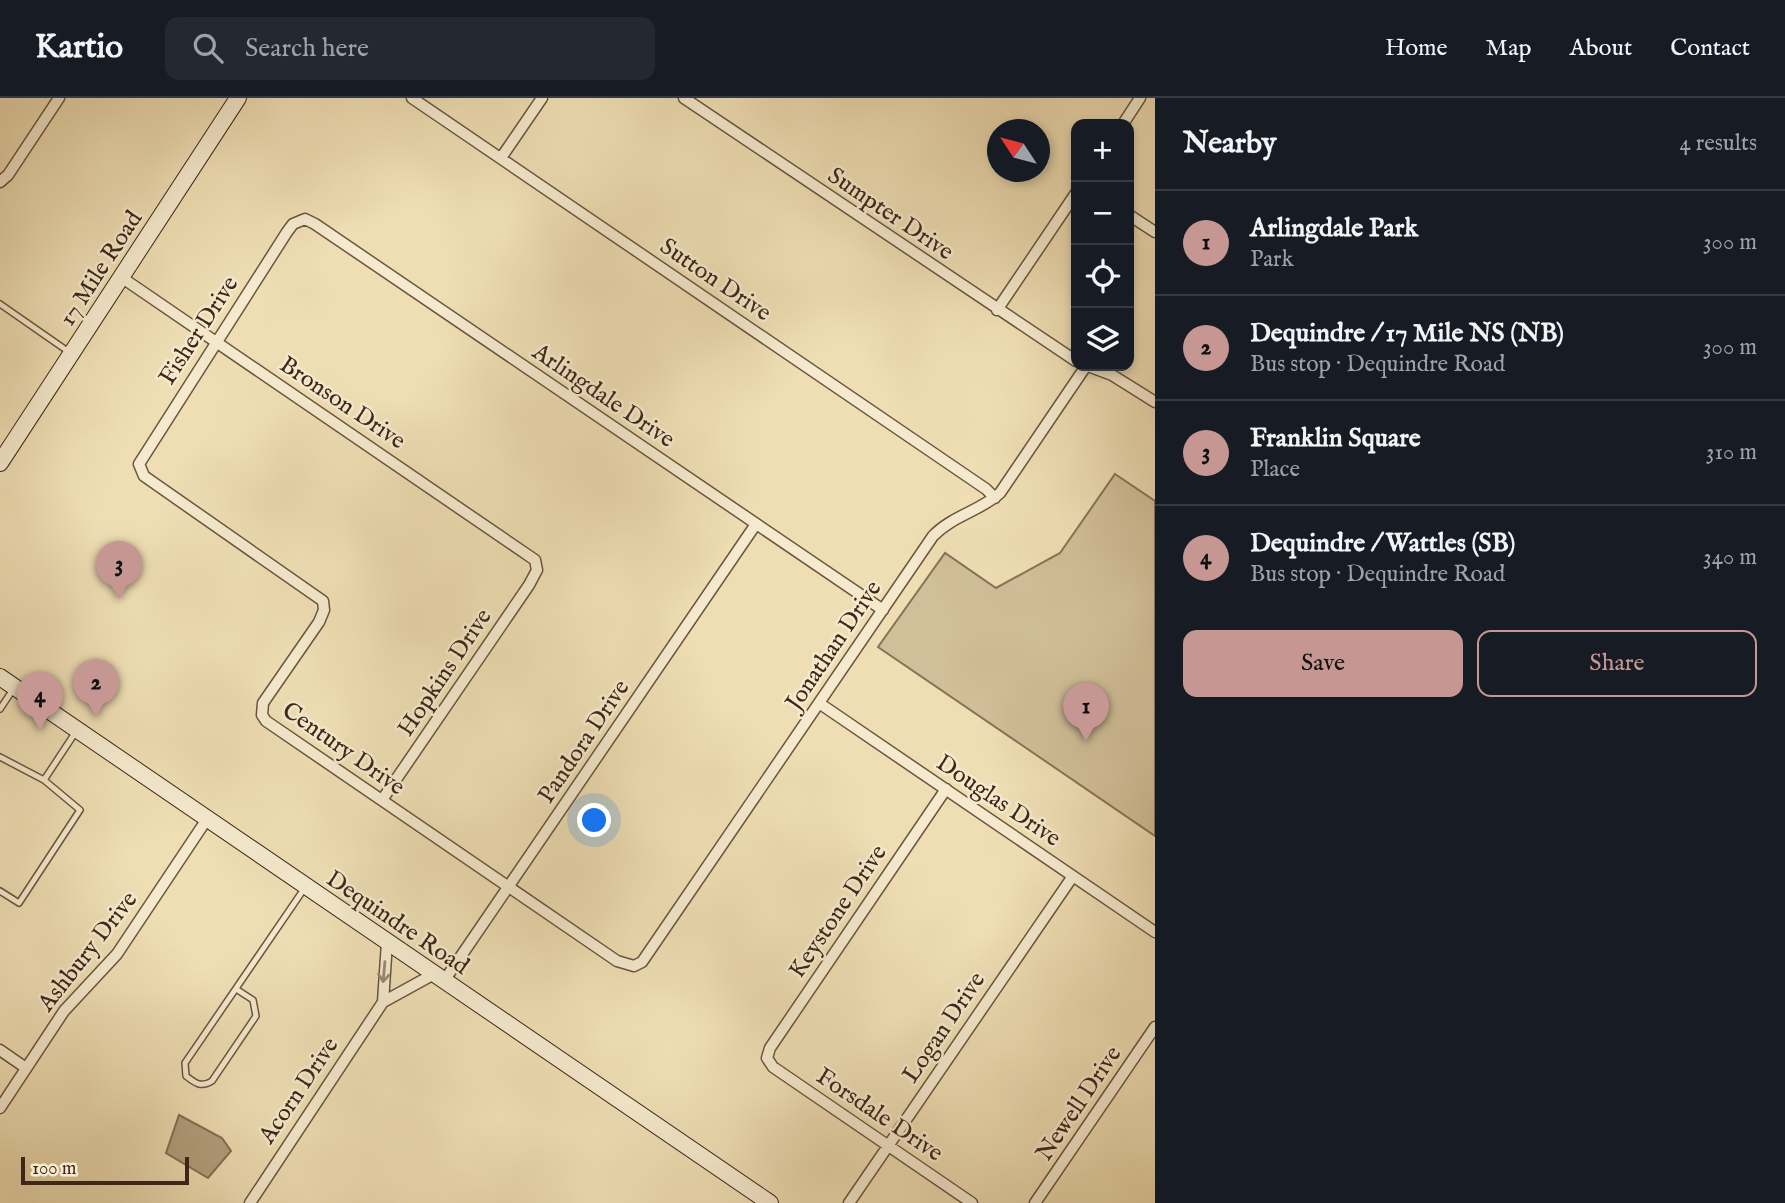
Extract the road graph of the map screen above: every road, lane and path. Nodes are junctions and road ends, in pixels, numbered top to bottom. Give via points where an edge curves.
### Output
1 (59, 98) edge
2 (238, 98) edge
3 (412, 98) edge
4 (542, 98) edge
5 (684, 98) edge
6 (1140, 98) edge
7 (1126, 119) edge
8 (501, 158) junction
9 (0, 182) edge
10 (1071, 200) edge
11 (1134, 218) edge
12 (300, 220) joint
13 (1155, 232) edge
14 (121, 277) junction
15 (0, 304) edge
16 (997, 310) junction
17 (216, 341) junction
18 (71, 354) junction
19 (1071, 358) edge
20 (1084, 371) edge
21 (1103, 371) edge
22 (1155, 402) edge
23 (1, 460) edge
24 (139, 468) joint
25 (995, 498) junction
26 (756, 524) junction
27 (537, 565) joint
28 (883, 610) junction
29 (0, 677) edge
30 (15, 687) junction
31 (819, 703) junction
32 (0, 709) edge
33 (77, 730) junction
34 (0, 756) edge
35 (44, 780) junction
36 (946, 789) junction
37 (382, 800) junction
38 (207, 819) junction
39 (1073, 876) junction
40 (306, 886) junction
41 (509, 886) junction
42 (0, 891) edge
43 (1155, 932) edge
44 (387, 942) junction
45 (634, 967) joint
46 (439, 978) junction
47 (236, 989) junction
48 (383, 1002) junction
49 (1155, 1027) edge
50 (0, 1050) edge
51 (767, 1058) joint
52 (26, 1068) junction
53 (0, 1108) edge
54 (888, 1145) junction
55 (250, 1203) edge
56 (770, 1203) edge
57 (849, 1203) edge
58 (972, 1203) edge
59 (1035, 1203) edge

1 - 9 street
2 - 14 main road, 17 Mile Road
3 - 8 street, Sutton Drive
4 - 8 street
5 - 16 street, Sumpter Drive
6 - 7 street
8 - 25 street, Sutton Drive
10 - 16 street
11 - 13 street
12 - 17 street, Fisher Drive via 287,232
12 - 26 street, Arlingdale Drive via 315,224
14 - 17 street, Bronson Drive
14 - 18 main road, 17 Mile Road
15 - 18 lane
16 - 19 street, Sumpter Drive
17 - 24 street, Fisher Drive via 144,452
17 - 27 street, Bronson Drive via 532,556
18 - 23 main road, 17 Mile Road
20 - 25 street, Jonathan Drive
21 - 22 street
24 - 37 street, Century Drive via 144,476 323,601 323,615 262,703 262,715
25 - 28 street, Jonathan Drive via 941,528
26 - 28 street, Arlingdale Drive
26 - 41 street, Pandora Drive
27 - 37 street, Hopkins Drive via 529,585
28 - 31 street, Jonathan Drive
29 - 30 main road, Dequindre Road
30 - 32 lane
30 - 33 main road, Dequindre Road
31 - 36 street, Douglas Drive
31 - 45 street, Jonathan Drive via 642,962
33 - 35 lane
33 - 38 main road, Dequindre Road
34 - 35 lane
35 - 42 lane via 80,810 19,904
36 - 39 street, Douglas Drive
36 - 51 street, Keystone Drive
37 - 41 street, Century Drive
38 - 40 main road, Dequindre Road
38 - 52 street, Ashbury Drive via 117,954 64,1011
39 - 43 street, Douglas Drive
39 - 54 street, Logan Drive
40 - 44 main road, Dequindre Road
40 - 47 lane
41 - 45 street, Century Drive via 617,961
41 - 46 street, Pandora Drive
44 - 46 main road, Dequindre Road
44 -> 48 street, Acorn Drive
46 - 48 street, Acorn Drive
46 - 56 main road, Dequindre Road
47 - 47 lane via 186,1063 186,1076 197,1084 212,1081 256,1016 253,1000
48 - 55 street, Acorn Drive
49 - 59 street, Newell Drive
50 - 52 street
51 - 54 street, Forsdale Drive via 773,1067
52 - 53 street, Ashbury Drive
54 - 57 street, Logan Drive
54 - 58 street, Forsdale Drive

